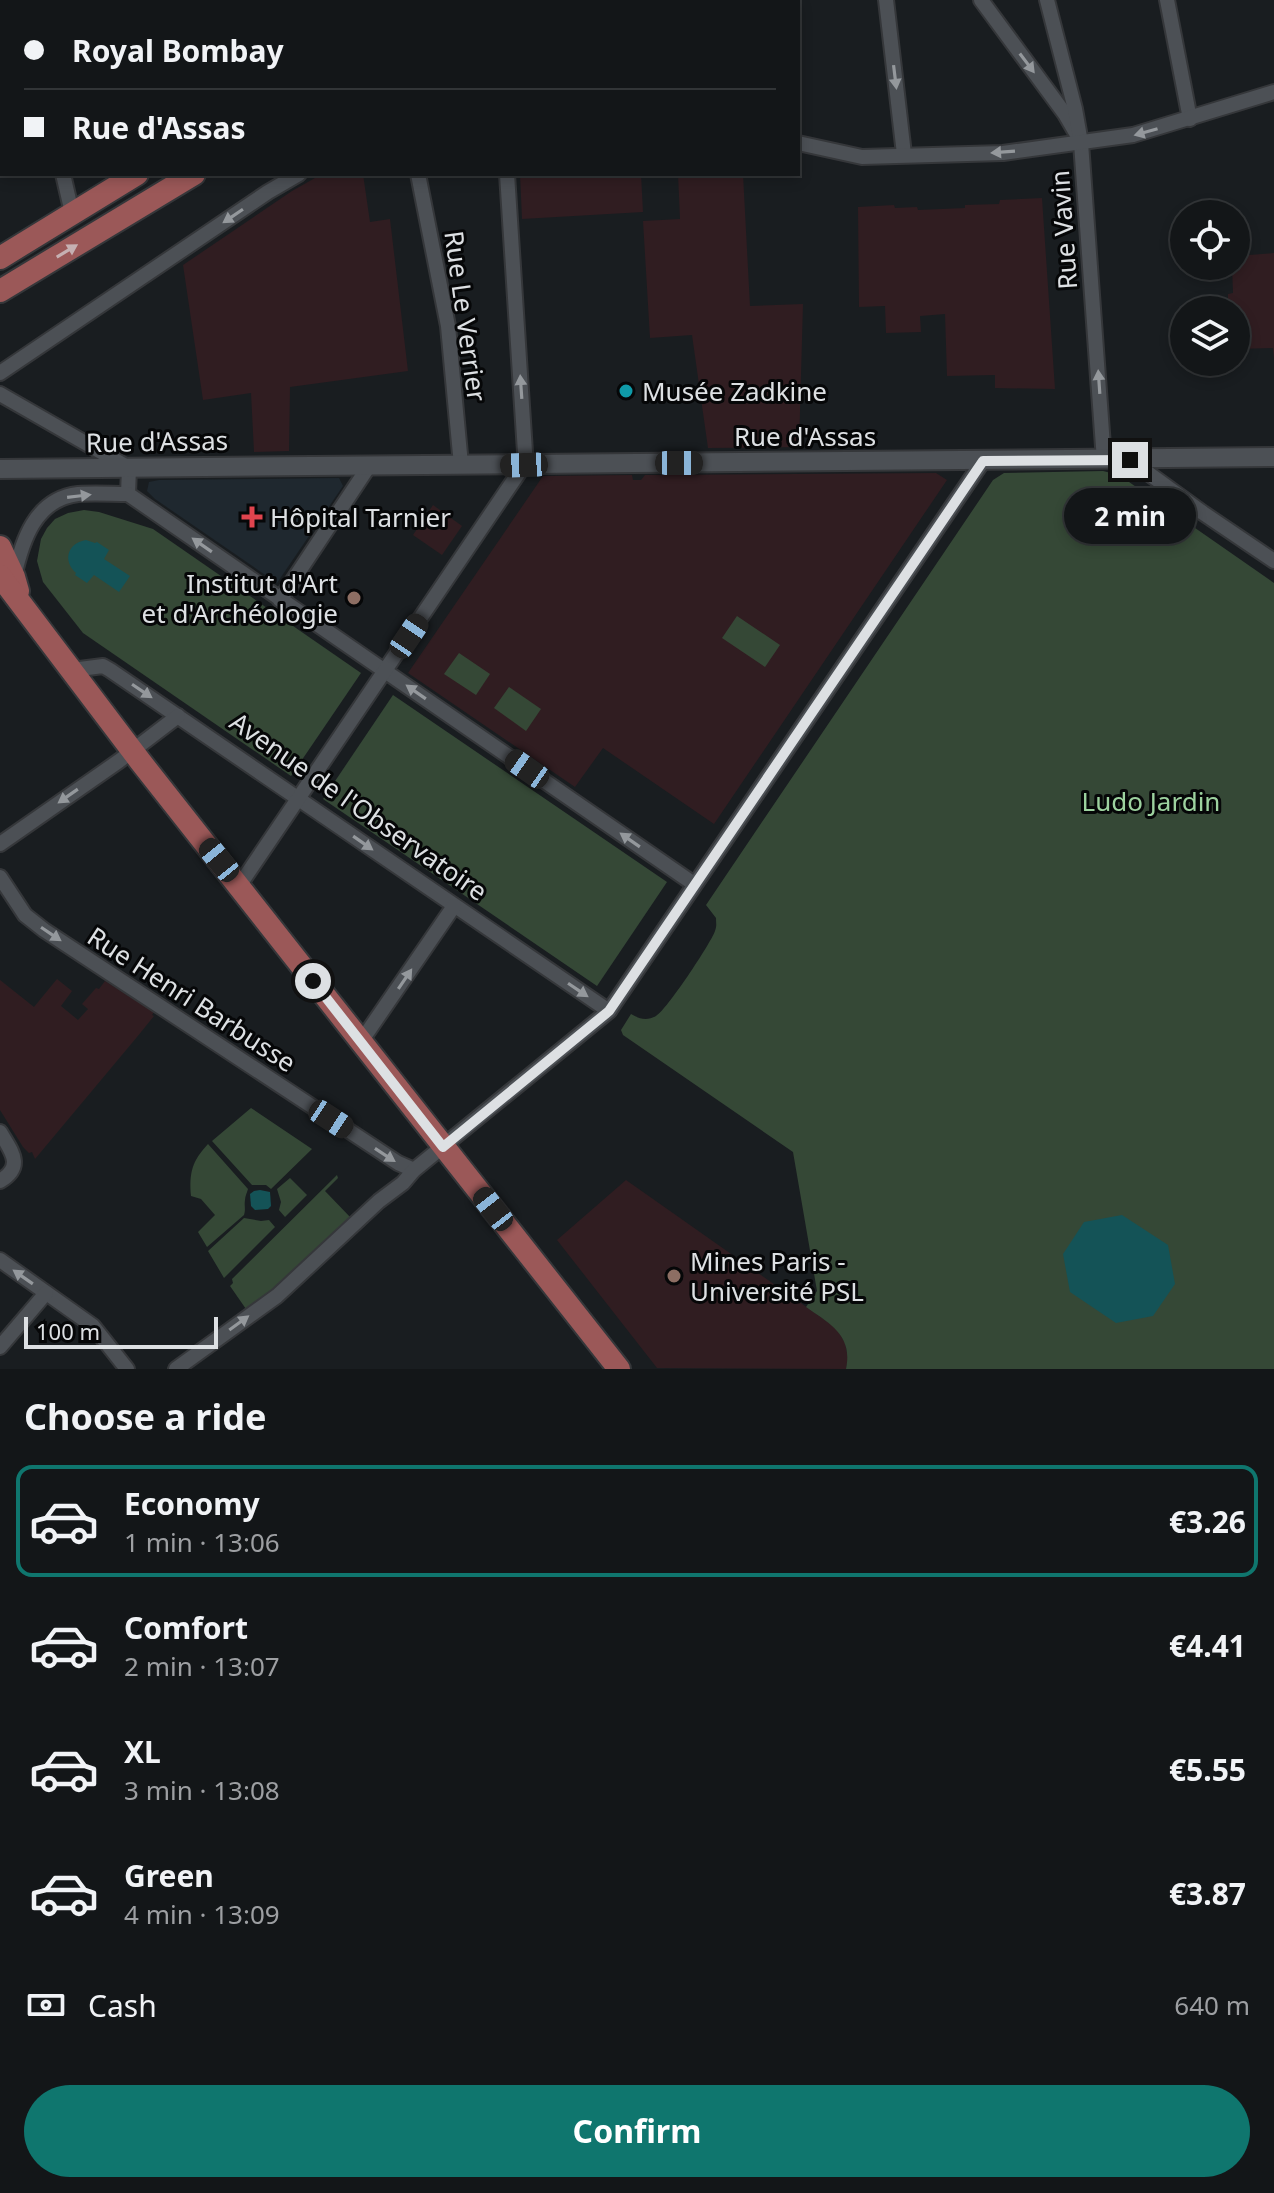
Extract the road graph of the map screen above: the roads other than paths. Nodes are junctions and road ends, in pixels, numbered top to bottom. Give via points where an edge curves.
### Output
1 (886, 0) edge
2 (981, 0) edge
3 (1047, 0) edge
4 (1167, 0) edge
5 (1274, 92) edge
6 (1190, 119) junction
7 (800, 143) edge
8 (1081, 143) junction
9 (904, 154) junction
10 (63, 176) edge
11 (134, 176) edge
12 (191, 176) edge
13 (296, 176) edge
14 (418, 176) edge
15 (507, 176) edge
16 (72, 213) junction
17 (0, 258) edge
18 (0, 291) edge
19 (0, 373) edge
20 (0, 394) edge
21 (1274, 457) edge
22 (1104, 460) junction
23 (1130, 460) junction
24 (983, 461) junction
25 (461, 465) junction
26 (524, 465) junction
27 (369, 466) junction
28 (129, 468) junction
29 (0, 469) edge
30 (128, 494) junction
31 (0, 547) edge
32 (1274, 561) edge
33 (9, 589) edge
34 (280, 600) junction
35 (72, 670) junction
36 (384, 671) junction
37 (178, 716) junction
38 (132, 751) junction
39 (299, 799) junction
40 (0, 844) edge
41 (0, 877) edge
42 (694, 884) junction
43 (239, 886) junction
44 (454, 906) junction
45 (609, 1011) junction
46 (360, 1043) junction
47 (0, 1132) edge
48 (443, 1147) junction
49 (414, 1170) junction
50 (0, 1181) edge
51 (0, 1260) edge
52 (46, 1293) junction
53 (0, 1347) edge
54 (127, 1369) edge
55 (176, 1369) edge
56 (619, 1369) edge

1 -> 9 street
2 -> 8 street
3 - 8 street, Rue Vavin
4 - 6 street
5 - 6 street
6 -> 8 street
7 - 9 street via 862,157
8 -> 9 street via 1003,153
22 -> 8 street, Rue Vavin
10 - 16 street
11 - 16 main road
18 -> 12 main road
13 -> 19 street
14 - 25 street, Rue Le Verrier via 448,326
26 -> 15 street
16 - 17 main road
20 - 28 street
21 - 23 street, Rue d'Assas
22 - 23 street, Rue d'Assas
22 - 24 street, Rue d'Assas
23 - 32 street
24 - 26 street, Rue d'Assas
24 - 42 street
25 - 26 street, Rue d'Assas
25 - 27 street, Rue d'Assas
26 - 36 street
27 - 28 street, Rue d'Assas
27 - 34 street
28 - 29 street, Rue d'Assas
28 - 30 street
33 -> 30 street via 26,536 42,511 76,494
34 -> 30 street
31 - 33 main road
33 - 35 main road
34 - 36 street
35 -> 37 street, Avenue de l'Observatoire via 103,666
35 - 38 main road
36 - 39 street
42 -> 36 street
37 - 38 street
37 - 39 street, Avenue de l'Observatoire
38 -> 40 street
38 - 43 main road
39 - 43 street
39 -> 44 street, Avenue de l'Observatoire
41 -> 49 street, Rue Henri Barbusse via 25,915 44,930
42 - 45 street
43 - 46 main road
44 -> 45 street, Avenue de l'Observatoire
46 -> 44 street
45 - 48 street
46 - 48 main road
47 - 50 street via 14,1165
48 - 49 street
48 - 56 main road
55 -> 49 street via 277,1296
52 -> 51 street
52 - 53 street
52 - 54 street via 93,1326

